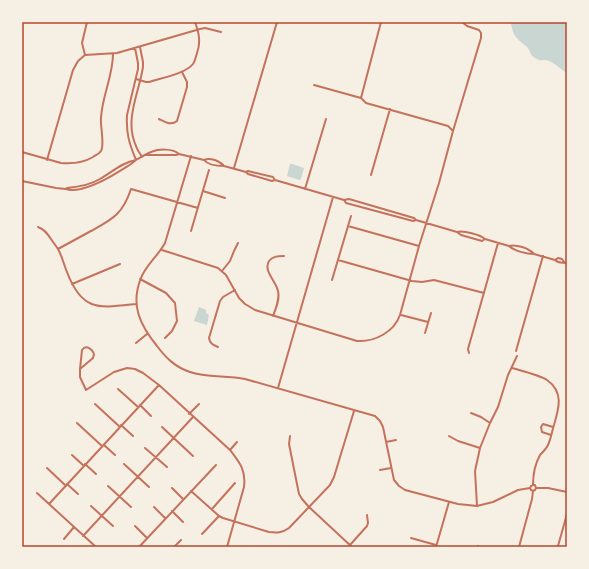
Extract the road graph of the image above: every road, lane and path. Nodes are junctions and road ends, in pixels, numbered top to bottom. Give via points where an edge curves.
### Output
1 (87, 22) edge
2 (195, 22) edge
3 (277, 22) edge
4 (381, 22) edge
5 (462, 22) edge
6 (197, 29) junction
7 (221, 32) dead end
8 (140, 47) junction
9 (135, 48) junction
10 (113, 54) junction
11 (85, 55) junction
12 (182, 72) junction
13 (136, 80) junction
14 (140, 81) junction
15 (314, 85) dead end
16 (361, 98) junction
17 (390, 109) junction
18 (159, 119) dead end
19 (326, 119) dead end
20 (453, 131) junction
21 (22, 152) edge
22 (191, 156) junction
23 (142, 157) junction
24 (47, 160) junction
25 (136, 160) junction
26 (234, 168) junction
27 (209, 170) dead end
28 (371, 175) dead end
29 (22, 181) edge
30 (305, 189) junction
31 (203, 191) junction
32 (333, 197) junction
33 (225, 198) dead end
34 (177, 202) junction
35 (198, 208) junction
36 (351, 216) dead end
37 (426, 223) junction
38 (348, 226) junction
39 (38, 227) dead end
40 (191, 231) dead end
41 (238, 243) dead end
42 (498, 243) junction
43 (419, 246) junction
44 (58, 249) junction
45 (162, 250) junction
46 (284, 256) dead end
47 (543, 256) junction
48 (338, 260) junction
49 (567, 263) edge
50 (120, 264) dead end
51 (222, 271) junction
52 (140, 279) junction
53 (332, 280) dead end
54 (410, 280) junction
55 (72, 284) junction
56 (235, 290) junction
57 (484, 293) junction
58 (136, 304) junction
59 (400, 314) junction
60 (431, 314) dead end
61 (273, 316) junction
62 (428, 322) junction
63 (297, 323) junction
64 (425, 333) dead end
65 (148, 334) junction
66 (165, 338) dead end
67 (136, 342) dead end
68 (218, 347) dead end
69 (516, 351) dead end
70 (470, 353) dead end
71 (517, 356) dead end
72 (512, 368) junction
73 (80, 369) junction
74 (159, 385) junction
75 (278, 388) junction
76 (118, 389) dead end
77 (95, 404) dead end
78 (199, 404) dead end
79 (139, 406) junction
80 (354, 410) junction
81 (471, 413) dead end
82 (189, 414) junction
83 (151, 416) dead end
84 (193, 417) junction
85 (490, 422) junction
86 (77, 423) dead end
87 (121, 426) junction
88 (162, 427) dead end
89 (554, 427) junction
90 (551, 435) junction
91 (133, 436) dead end
92 (290, 436) dead end
93 (449, 436) dead end
94 (174, 438) junction
95 (396, 440) dead end
96 (237, 442) dead end
97 (386, 442) junction
98 (103, 445) junction
99 (145, 448) dead end
100 (480, 448) junction
101 (230, 450) junction
102 (72, 455) dead end
103 (115, 455) dead end
104 (193, 456) dead end
105 (156, 457) junction
106 (124, 464) dead end
107 (85, 465) junction
108 (216, 465) dead end
109 (166, 467) dead end
110 (47, 468) dead end
111 (391, 468) junction
112 (380, 470) dead end
113 (96, 474) dead end
114 (138, 477) junction
115 (235, 483) dead end
116 (66, 485) junction
117 (533, 485) junction
118 (108, 486) dead end
119 (149, 487) dead end
120 (172, 488) dead end
121 (530, 488) junction
122 (536, 488) junction
123 (191, 491) junction
124 (533, 491) junction
125 (567, 492) edge
126 (37, 493) dead end
127 (78, 494) dead end
128 (120, 496) junction
129 (183, 499) junction
130 (449, 502) junction
131 (49, 504) junction
132 (91, 506) dead end
133 (477, 506) junction
134 (132, 507) dead end
135 (154, 507) dead end
136 (309, 507) junction
137 (212, 509) junction
138 (172, 511) junction
139 (367, 515) dead end
140 (102, 516) junction
141 (219, 516) junction
142 (567, 516) edge
143 (165, 518) junction
144 (183, 522) dead end
145 (234, 522) junction
146 (112, 526) dead end
147 (135, 526) dead end
148 (74, 528) junction
149 (202, 534) dead end
150 (83, 536) junction
151 (147, 538) junction
152 (411, 538) dead end
153 (64, 539) dead end
154 (181, 540) dead end
155 (140, 546) edge
156 (351, 546) edge
157 (436, 546) edge
158 (558, 546) edge
159 (96, 547) edge
160 (174, 547) edge
161 (227, 547) edge
162 (519, 547) edge

1 - 11 street via 82,44
2 - 6 street
3 - 26 street
4 - 16 street
5 - 20 street via 480,31 481,38
6 - 7 street
6 - 8 street
6 - 12 street via 200,43 195,62
8 - 9 street
8 - 14 street via 143,62
9 - 10 street
9 - 13 street via 138,63
10 - 11 street
10 - 24 street via 101,112 102,149 80,163
11 - 24 street via 73,70
12 - 14 street via 150,82
12 - 18 street via 187,87 177,121 172,124
13 - 14 street
13 - 25 street via 126,123 129,143
14 - 23 street via 131,123 135,145
15 - 16 street
16 - 17 street via 366,103
17 - 20 street via 448,126
17 - 28 street
19 - 30 street
20 - 37 street
21 - 24 street
22 - 23 street via 179,154
22 - 26 street
22 - 34 street
23 - 25 street
25 - 29 street via 98,184 75,190
26 - 30 street via 273,177 275,180
27 - 31 street
30 - 32 street
31 - 33 street
31 - 35 street
32 - 37 street via 349,199
32 - 63 street
34 - 35 street
34 - 44 street via 131,189 119,213
34 - 45 street
35 - 40 street
36 - 38 street
37 - 42 street via 466,232
37 - 43 street
38 - 43 street
38 - 48 street
39 - 44 street via 44,230
41 - 51 street
42 - 47 street via 513,245
42 - 57 street
43 - 54 street
44 - 55 street
45 - 51 street via 214,266
45 - 52 street
46 - 61 street via 274,257 268,266 278,290
47 - 49 street via 555,260 562,259
47 - 69 street
48 - 53 street
48 - 54 street
50 - 55 street
51 - 56 street
52 - 58 street
52 - 66 street via 166,293 175,303 177,321
54 - 57 street via 439,281
54 - 59 street
55 - 58 street via 80,296 90,304 105,307
56 - 61 street via 249,308
56 - 68 street via 223,297 219,304 209,338 211,343
57 - 70 street via 468,349
58 - 65 street
59 - 62 street
59 - 63 street via 397,322 385,334 357,341
60 - 62 street
61 - 63 street
62 - 64 street
63 - 75 street
65 - 67 street
65 - 75 street via 172,363 191,373 239,377
71 - 72 street
72 - 85 street via 498,408
72 - 89 street via 543,378 555,388 559,409
73 - 73 street via 93,358 93,350 90,348 82,350
73 - 74 street via 80,377 86,390 114,372 127,368 143,373
74 - 79 street
74 - 82 street
75 - 80 street
76 - 79 street
77 - 87 street
78 - 82 street
79 - 83 street
79 - 87 street
80 - 97 street via 375,416 383,426
80 - 136 street via 334,477 330,485
81 - 85 street
82 - 84 street
84 - 94 street
84 - 101 street
85 - 100 street
86 - 98 street
87 - 91 street
87 - 98 street
88 - 94 street
89 - 90 street
89 - 90 street via 544,424 541,428 542,432
90 - 117 street via 537,461
92 - 136 street via 289,444 299,494
93 - 100 street
94 - 104 street
94 - 105 street
95 - 97 street
96 - 101 street
97 - 111 street
98 - 103 street
98 - 107 street
99 - 105 street
100 - 133 street via 475,471
101 - 145 street via 238,460 244,477 244,487
102 - 107 street
105 - 109 street
105 - 114 street
106 - 114 street
107 - 113 street
107 - 116 street
108 - 123 street
110 - 116 street
111 - 112 street
111 - 130 street via 394,480 401,488
114 - 119 street
114 - 128 street
115 - 137 street
116 - 127 street
116 - 131 street
117 - 121 street
117 - 122 street
118 - 128 street
120 - 129 street
121 - 124 street
121 - 133 street
122 - 124 street
122 - 125 street
123 - 129 street
123 - 137 street
124 - 162 street
126 - 131 street
128 - 134 street
128 - 140 street
129 - 138 street
130 - 133 street
130 - 157 street
131 - 148 street
132 - 140 street
135 - 143 street
136 - 145 street via 283,532 269,532
136 - 156 street
137 - 141 street
138 - 143 street
138 - 144 street
139 - 156 street via 367,526
140 - 146 street
140 - 150 street
141 - 145 street
141 - 149 street
142 - 158 street
143 - 151 street
145 - 161 street
147 - 151 street
148 - 150 street
148 - 153 street
150 - 159 street
151 - 155 street
152 - 157 street
154 - 160 street

